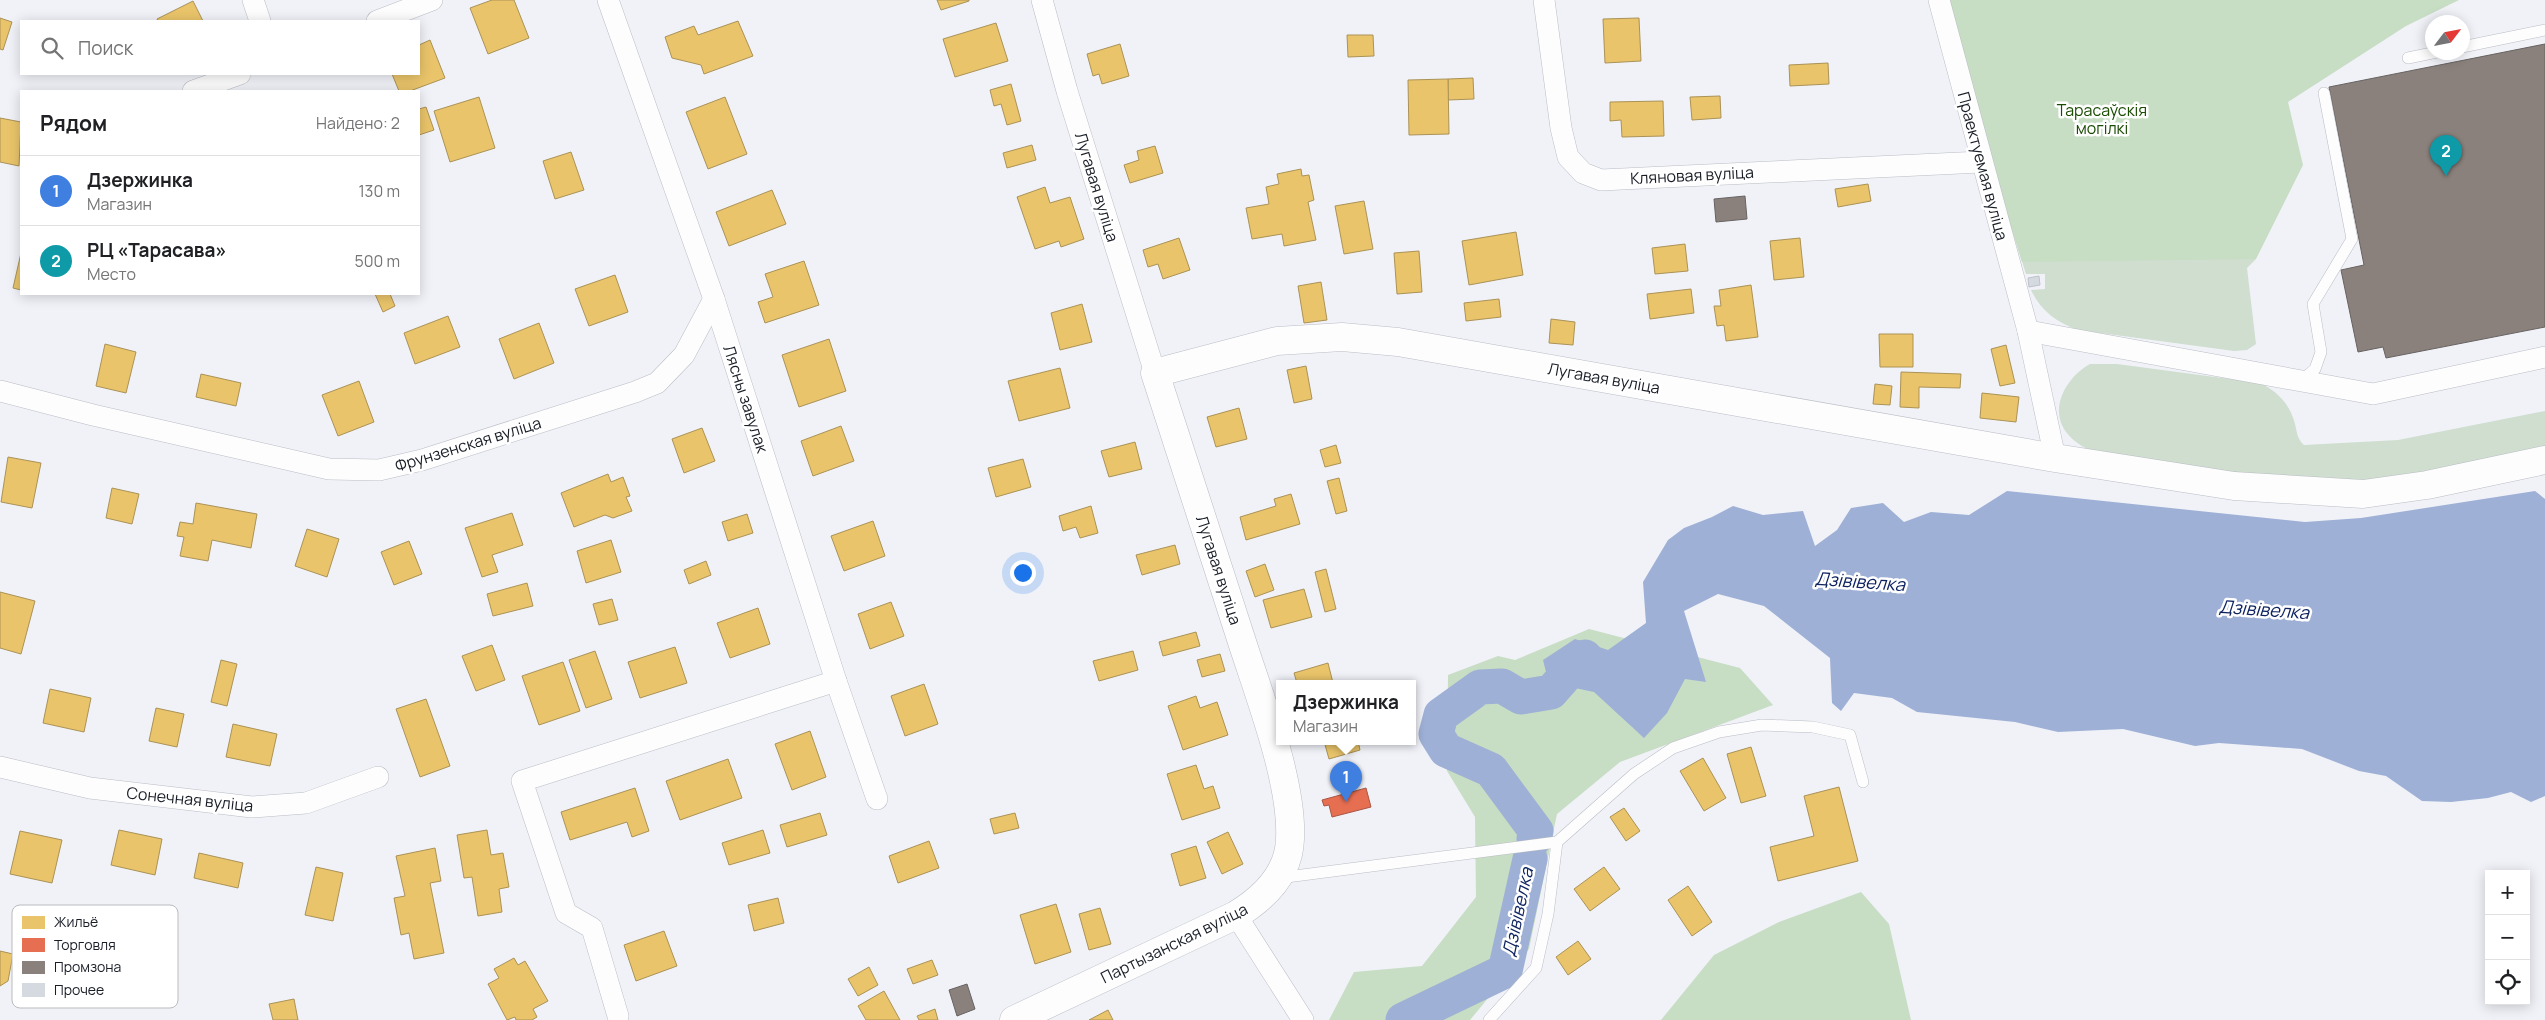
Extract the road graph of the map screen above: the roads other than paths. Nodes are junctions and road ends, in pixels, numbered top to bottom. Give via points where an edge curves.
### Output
1 (253, 0) edge
2 (432, 0) edge
3 (608, 0) edge
4 (1042, 0) edge
5 (1544, 0) edge
6 (1939, 0) edge
7 (260, 20) edge
8 (380, 20) edge
9 (2545, 30) edge
10 (2470, 45) edge
11 (2425, 54) edge
12 (2408, 58) dead end
13 (237, 75) edge
14 (196, 90) edge
15 (2324, 93) dead end
16 (1982, 162) junction
17 (714, 299) junction
18 (2028, 331) junction
19 (2545, 357) edge
20 (1155, 374) junction
21 (2301, 381) junction
22 (0, 391) edge
23 (2055, 458) junction
24 (2545, 460) edge
25 (836, 681) junction
26 (0, 767) edge
27 (1280, 768) joint
28 (378, 777) dead end
29 (1863, 782) dead end
30 (877, 799) dead end
31 (1557, 842) junction
32 (1278, 878) junction
33 (1236, 915) junction
34 (618, 1016) dead end
35 (1014, 1020) edge
36 (1303, 1020) edge
37 (1489, 1020) edge

1 - 7 street
2 - 8 street
3 - 17 street, Лясны завулак
4 - 20 street, Лугавая вуліца
5 - 16 street, Кляновая вуліца via 1561,128 1568,157 1583,173 1602,180
6 - 16 street, Праектуемая вуліца
9 - 10 lane
11 - 12 lane
13 - 14 street
15 - 21 lane via 2352,239 2313,304 2321,352 2315,369
16 - 18 street, Праектуемая вуліца
17 - 22 street, Фрунзенская вуліца via 684,355 657,383 422,460 379,470 329,469
17 - 25 street, Лясны завулак
18 - 21 street
18 - 23 street, Праектуемая вуліца
19 - 21 street via 2373,394
20 - 23 street, Лугавая вуліца via 1278,341 1352,337 1398,342
20 - 27 street, Лугавая вуліца
23 - 24 street, Лугавая вуліца via 2234,486 2363,494 2427,485
25 - 30 street, Лясны завулак
25 - 34 street via 522,781 566,913 592,928
26 - 28 street, Сонечная вуліца via 90,788 252,807 306,803
27 - 32 street, Партызанская вуліца via 1290,839 1287,859
29 - 31 lane via 1850,735 1813,727 1762,725 1719,732 1673,748 1634,774
31 - 32 lane
31 - 37 lane via 1548,914 1536,968
32 - 33 street, Партызанская вуліца via 1256,902
33 - 35 street, Партызанская вуліца
33 - 36 street

